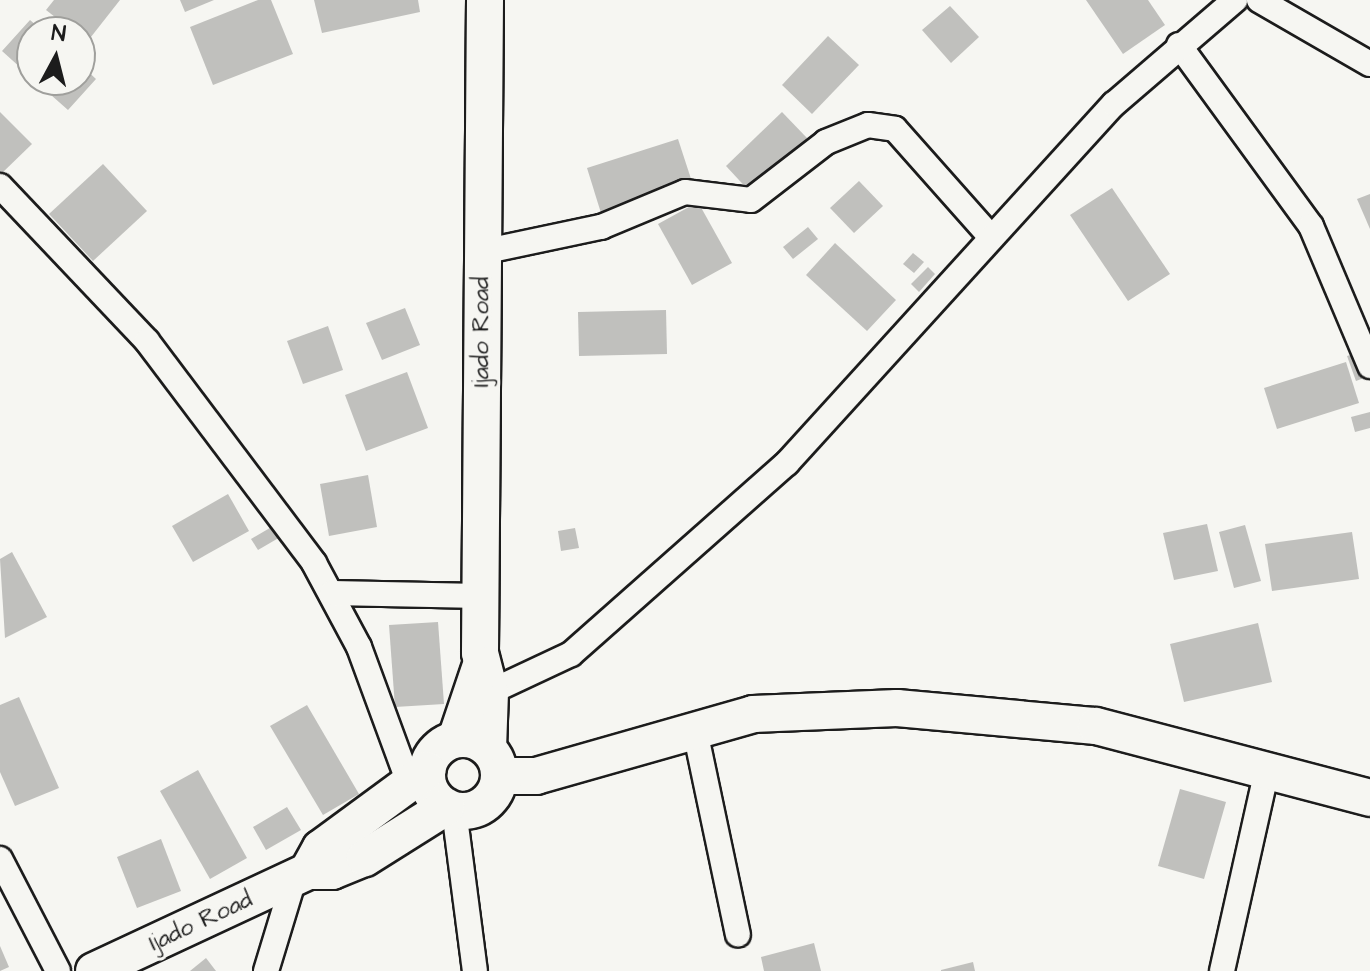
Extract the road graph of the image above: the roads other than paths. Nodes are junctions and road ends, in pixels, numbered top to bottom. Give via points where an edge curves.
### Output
1 (485, 0) edge
2 (1235, 0) edge
3 (1259, 0) edge
4 (1179, 45) junction
5 (1370, 64) edge
6 (0, 186) edge
7 (990, 236) junction
8 (482, 252) junction
9 (1370, 366) edge
10 (332, 593) junction
11 (481, 596) junction
12 (486, 678) junction
13 (694, 726) junction
14 (481, 754) junction
15 (1267, 769) junction
16 (418, 777) junction
17 (1370, 798) edge
18 (450, 808) junction
19 (0, 859) edge
20 (301, 875) junction
21 (738, 934) dead end
22 (1226, 968) edge
23 (58, 971) edge
24 (94, 971) edge
25 (266, 971) edge
26 (475, 971) edge

1 - 8 street, Ijado Road
2 - 4 street
3 - 5 street
4 - 7 street
4 - 9 street via 1311,226
6 - 10 street via 147,341
7 - 8 street via 895,129 868,125 826,142 751,200 685,192 601,227
7 - 12 street via 787,463 571,654
8 - 11 street, Ijado Road
10 - 11 street
10 - 16 street
11 - 12 street, Ijado Road
12 - 14 street, Ijado Road
13 - 14 street via 536,776
13 - 15 street via 820,709 1001,712 1096,726
13 - 21 street
14 - 16 street, Ijado Road via 436,750
14 - 18 street, Ijado Road via 486,804
15 - 17 street
15 - 22 street
16 - 18 street
16 - 20 street, Ijado Road via 321,848
18 - 20 street, Ijado Road via 365,858 332,871
18 - 26 street
19 - 23 street
20 - 24 street, Ijado Road
20 - 25 street

